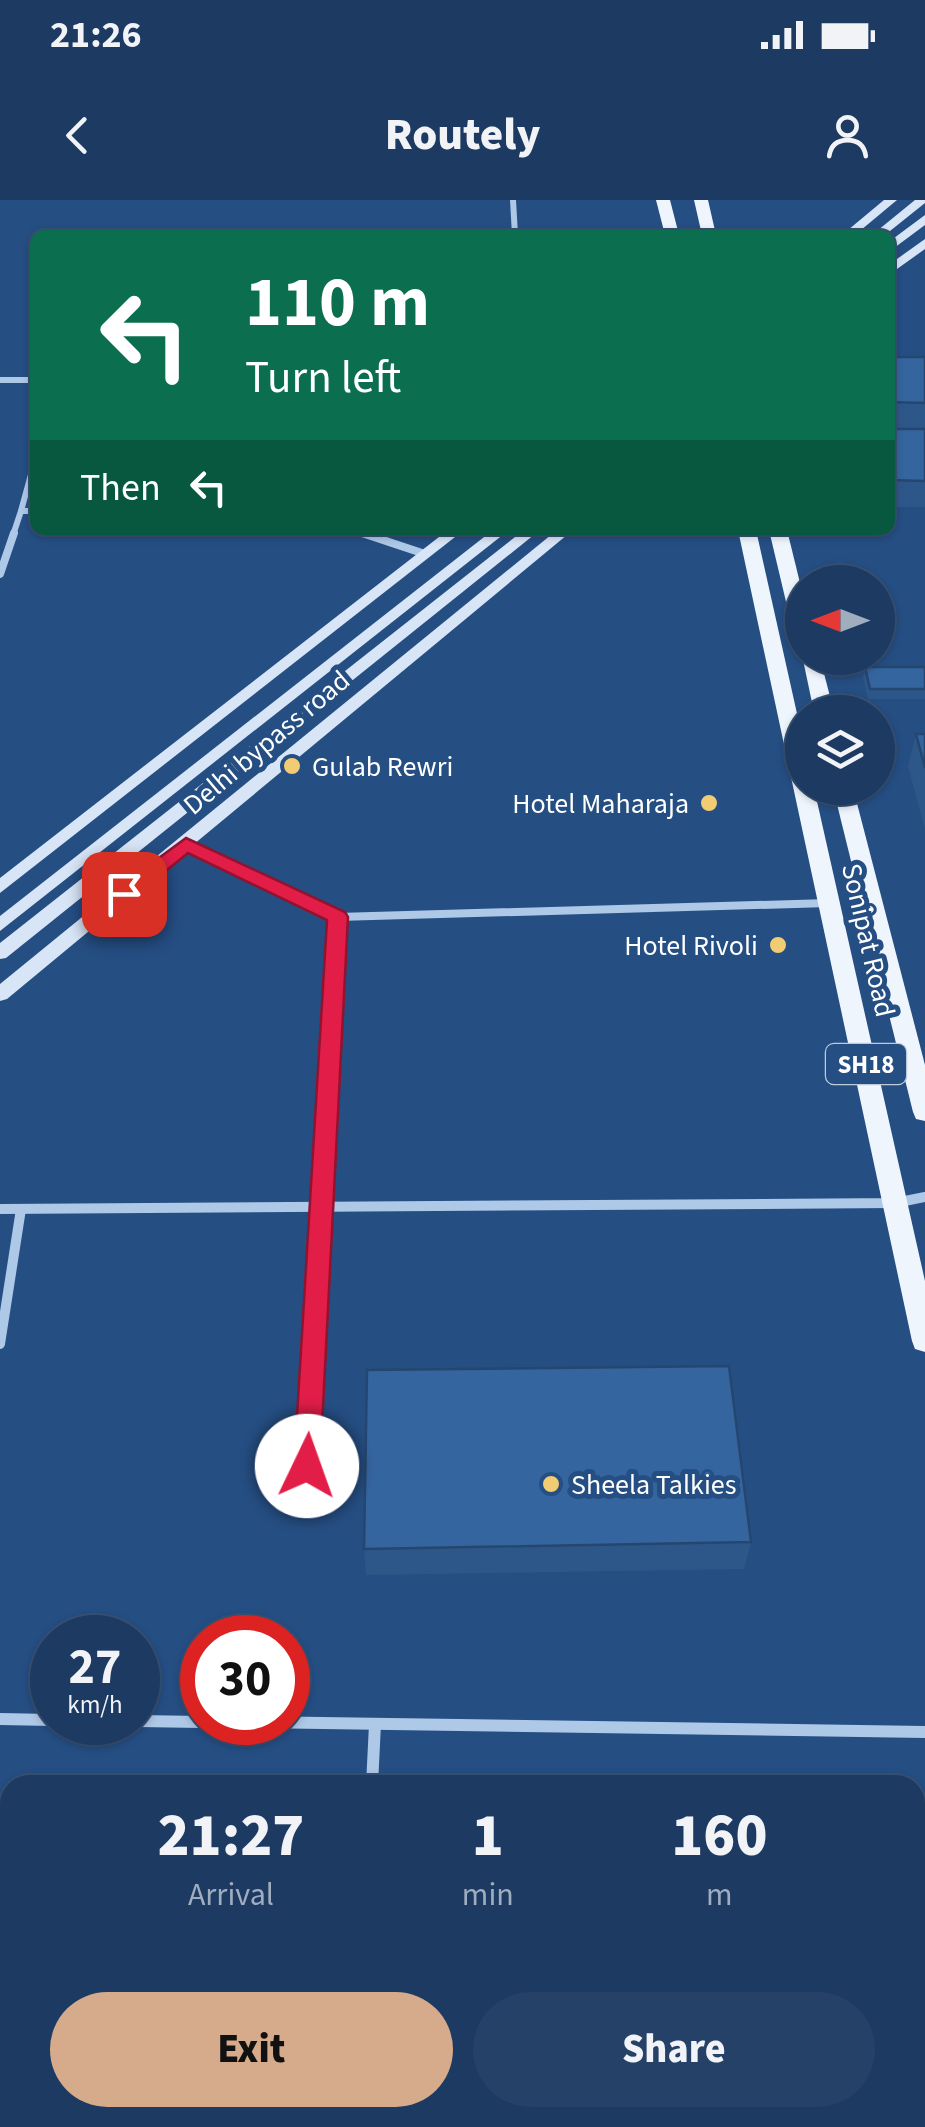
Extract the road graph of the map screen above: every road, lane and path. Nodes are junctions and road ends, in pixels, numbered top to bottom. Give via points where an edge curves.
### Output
1 (513, 200) edge
2 (662, 200) edge
3 (701, 200) edge
4 (891, 200) edge
5 (922, 200) edge
6 (925, 219) edge
7 (514, 230) edge
8 (671, 230) edge
9 (708, 230) edge
10 (854, 230) edge
11 (884, 230) edge
12 (895, 243) edge
13 (924, 245) edge
14 (895, 266) edge
15 (0, 380) edge
16 (30, 380) edge
17 (30, 478) edge
18 (21, 511) junction
19 (30, 511) edge
20 (369, 535) edge
21 (450, 535) edge
22 (496, 535) edge
23 (527, 535) edge
24 (560, 535) edge
25 (748, 535) edge
26 (779, 535) edge
27 (425, 554) junction
28 (787, 565) edge
29 (0, 574) edge
30 (785, 703) edge
31 (808, 805) edge
32 (847, 805) edge
33 (186, 844) junction
34 (0, 887) edge
35 (830, 903) junction
36 (338, 917) junction
37 (0, 924) edge
38 (0, 953) edge
39 (0, 994) edge
40 (925, 1112) edge
41 (925, 1197) edge
42 (895, 1203) junction
43 (322, 1208) junction
44 (0, 1209) edge
45 (20, 1209) junction
46 (925, 1341) edge
47 (0, 1344) edge
48 (307, 1466) dead end
49 (0, 1719) edge
50 (30, 1720) edge
51 (310, 1723) edge
52 (375, 1724) junction
53 (925, 1732) edge
54 (372, 1775) edge

1 - 7 street
2 - 8 main road
3 - 9 main road
4 - 10 main road
5 - 11 main road
6 - 12 main road
13 - 14 main road
15 - 16 street
17 - 18 street
18 - 19 street
18 - 29 street
20 - 27 street
21 - 27 main road, Delhi bypass road
22 - 37 main road
23 - 38 main road
24 - 33 main road, Delhi bypass road
25 - 30 main road
26 - 28 main road
27 - 34 main road, Delhi bypass road
31 - 35 main road, Sonipat Road / SH18
32 - 40 main road, Sonipat Road / SH18
33 - 36 street
33 - 39 main road, Delhi bypass road
35 - 36 street
35 - 42 main road, Sonipat Road / SH18
36 - 43 street
41 - 42 street
42 - 43 street
42 - 46 main road, Sonipat Road / SH18
43 - 45 street
43 - 48 street
44 - 45 street
45 - 47 street
49 - 50 street
51 - 52 street
52 - 53 street
52 - 54 street

